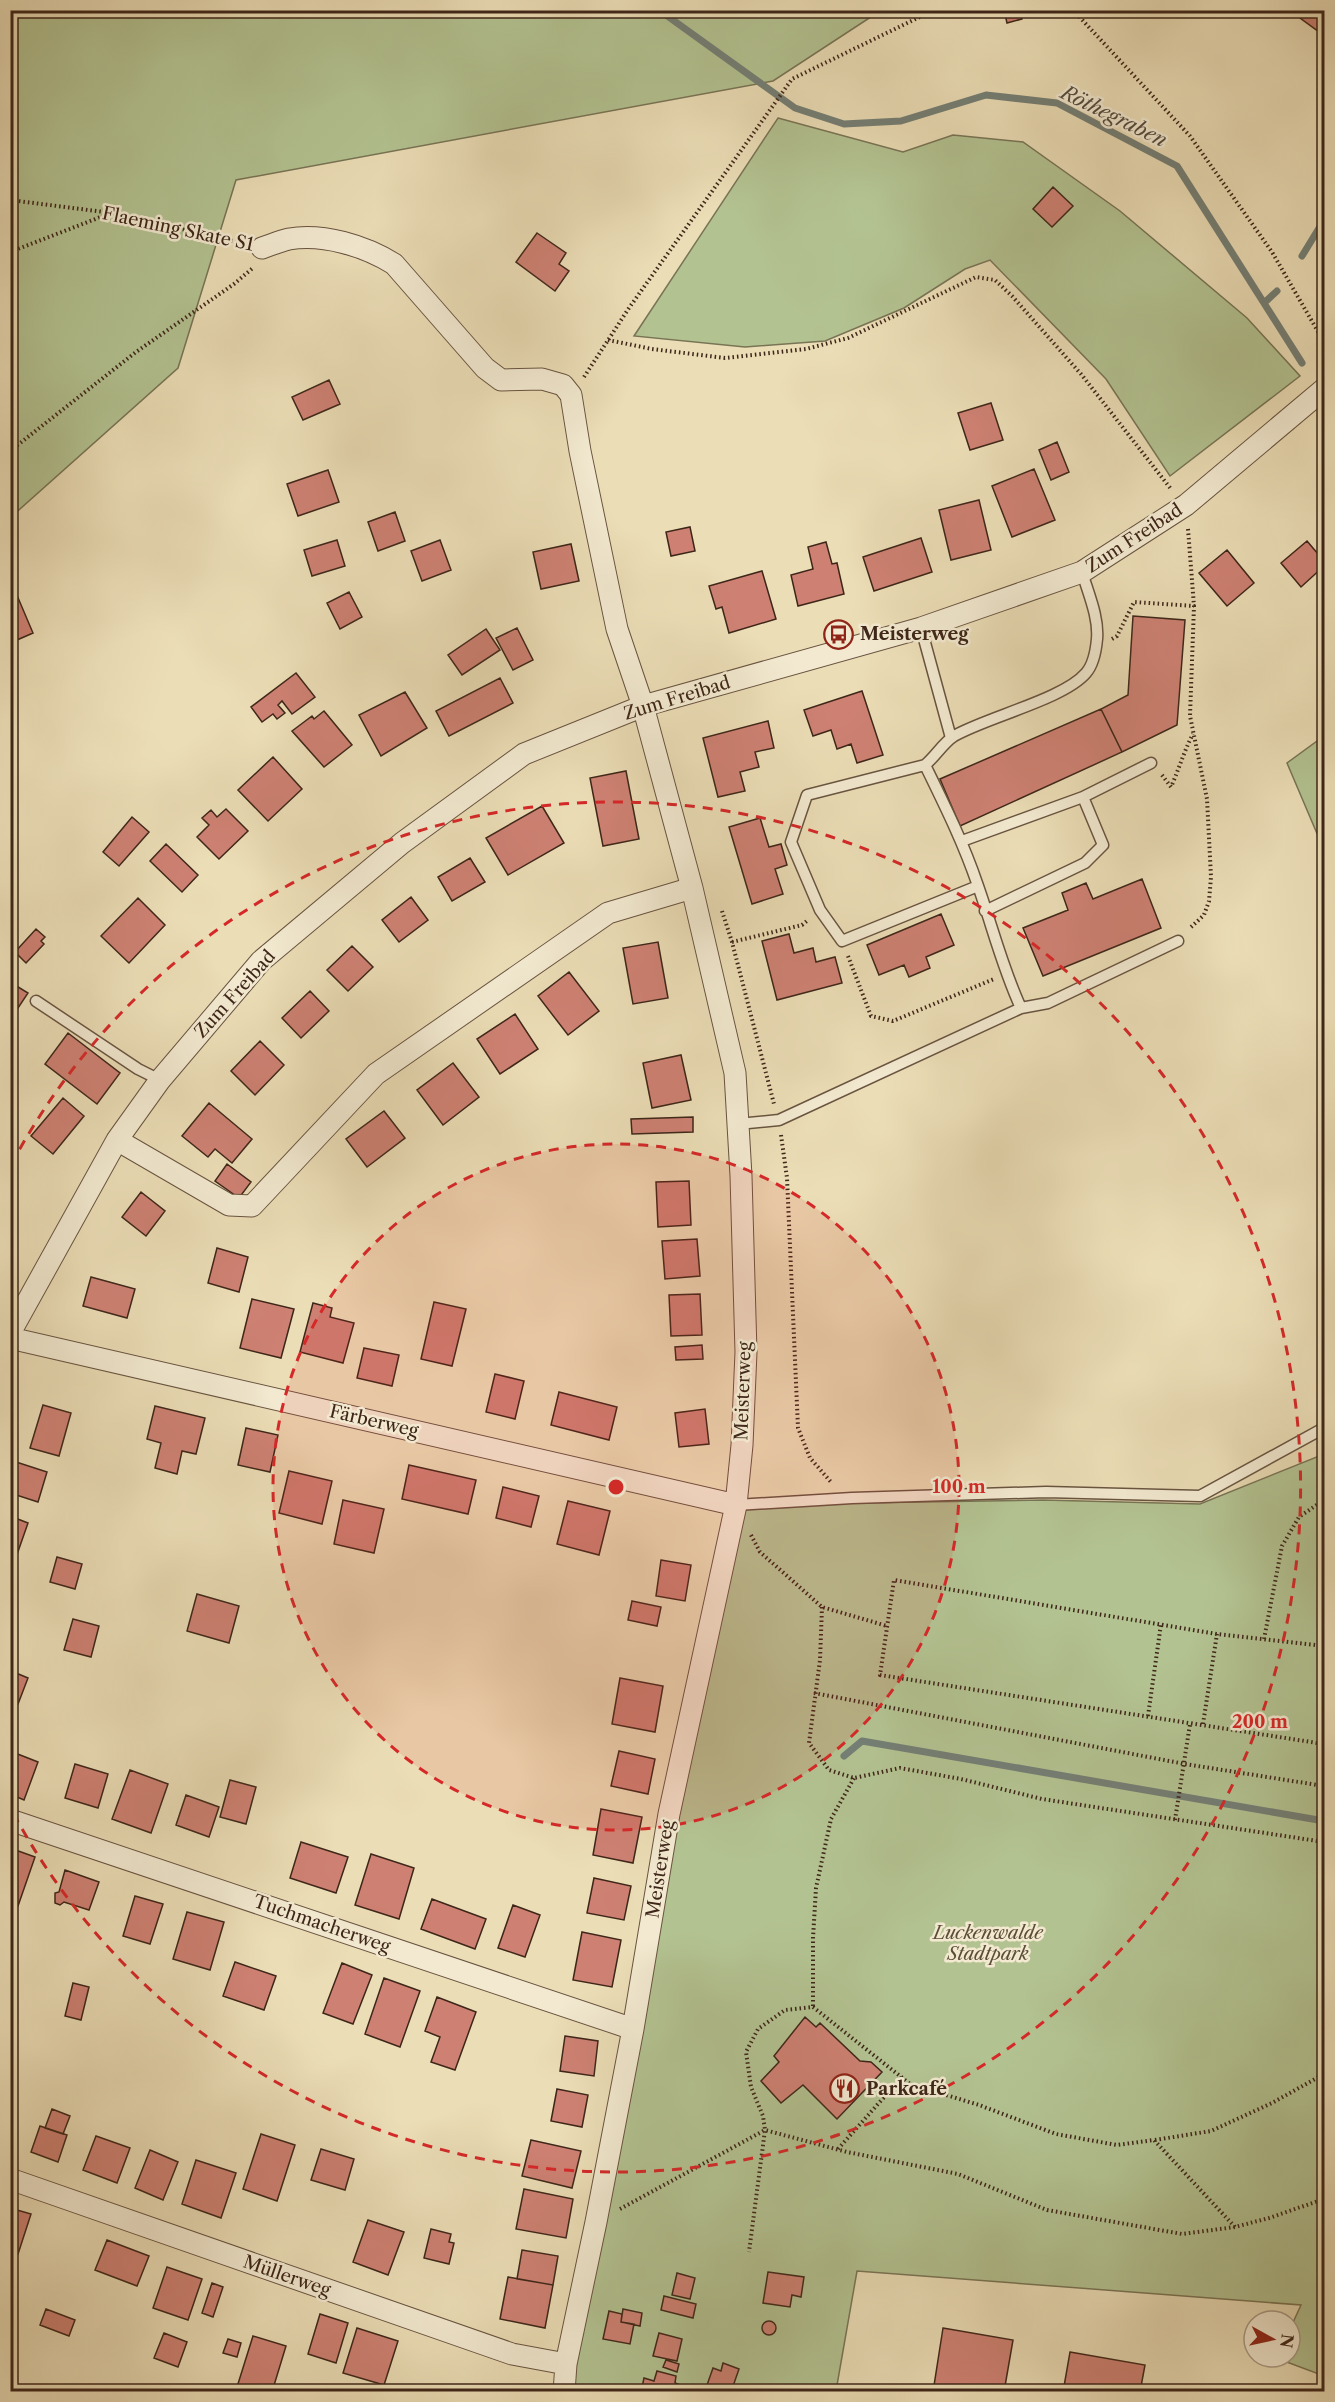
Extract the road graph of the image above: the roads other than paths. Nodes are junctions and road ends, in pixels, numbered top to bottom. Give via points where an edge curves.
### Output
1 (260, 256) road end
2 (1324, 389) edge
3 (572, 395) joint
4 (1082, 572) junction
5 (921, 628) junction
6 (643, 706) junction
7 (951, 738) junction
8 (1151, 763) road end
9 (925, 765) junction
10 (1083, 797) junction
11 (962, 842) junction
12 (978, 886) junction
13 (692, 888) junction
14 (985, 911) junction
15 (1178, 941) road end
16 (36, 1001) dead end
17 (1021, 1008) junction
18 (160, 1080) junction
19 (738, 1124) junction
20 (117, 1140) junction
21 (10, 1336) edge
22 (1324, 1428) edge
23 (736, 1505) junction
24 (10, 1820) edge
25 (633, 2029) junction
26 (10, 2179) edge
27 (566, 2364) junction
28 (564, 2391) edge

1 - 3 street, Flaeming Skate S1 via 290,239 316,238 374,252 394,264 485,368 501,380 542,379 563,385
2 - 4 street, Zum Freibad via 1186,505
3 - 6 street, Meisterweg via 617,629
4 - 5 street, Zum Freibad
4 - 7 lane via 1096,620 1094,657 1088,671 1059,692
5 - 6 street, Zum Freibad
5 - 7 lane
6 - 13 street, Meisterweg
6 - 18 street, Zum Freibad via 525,754 402,843 261,961
7 - 9 lane
8 - 10 lane
9 - 11 lane
9 - 12 lane via 807,795 791,842 820,910 842,941
10 - 11 lane
10 - 14 lane via 1103,845 1085,862
11 - 12 lane
12 - 14 lane
13 - 19 street, Meisterweg via 735,1073
13 - 20 street via 608,913 376,1074 252,1206 229,1205
14 - 17 lane via 1005,974
15 - 17 lane via 1048,1003
16 - 18 lane
17 - 19 lane via 779,1120
18 - 20 street, Zum Freibad
19 - 23 street, Meisterweg via 746,1352
20 - 21 street, Zum Freibad
21 - 23 street, Färberweg
22 - 23 lane via 1200,1496 1046,1492
23 - 25 street, Meisterweg via 669,1814
24 - 25 street, Tuchmacherweg
25 - 27 street, Meisterweg
26 - 27 street, Müllerweg via 512,2354
27 - 28 street, Meisterweg

